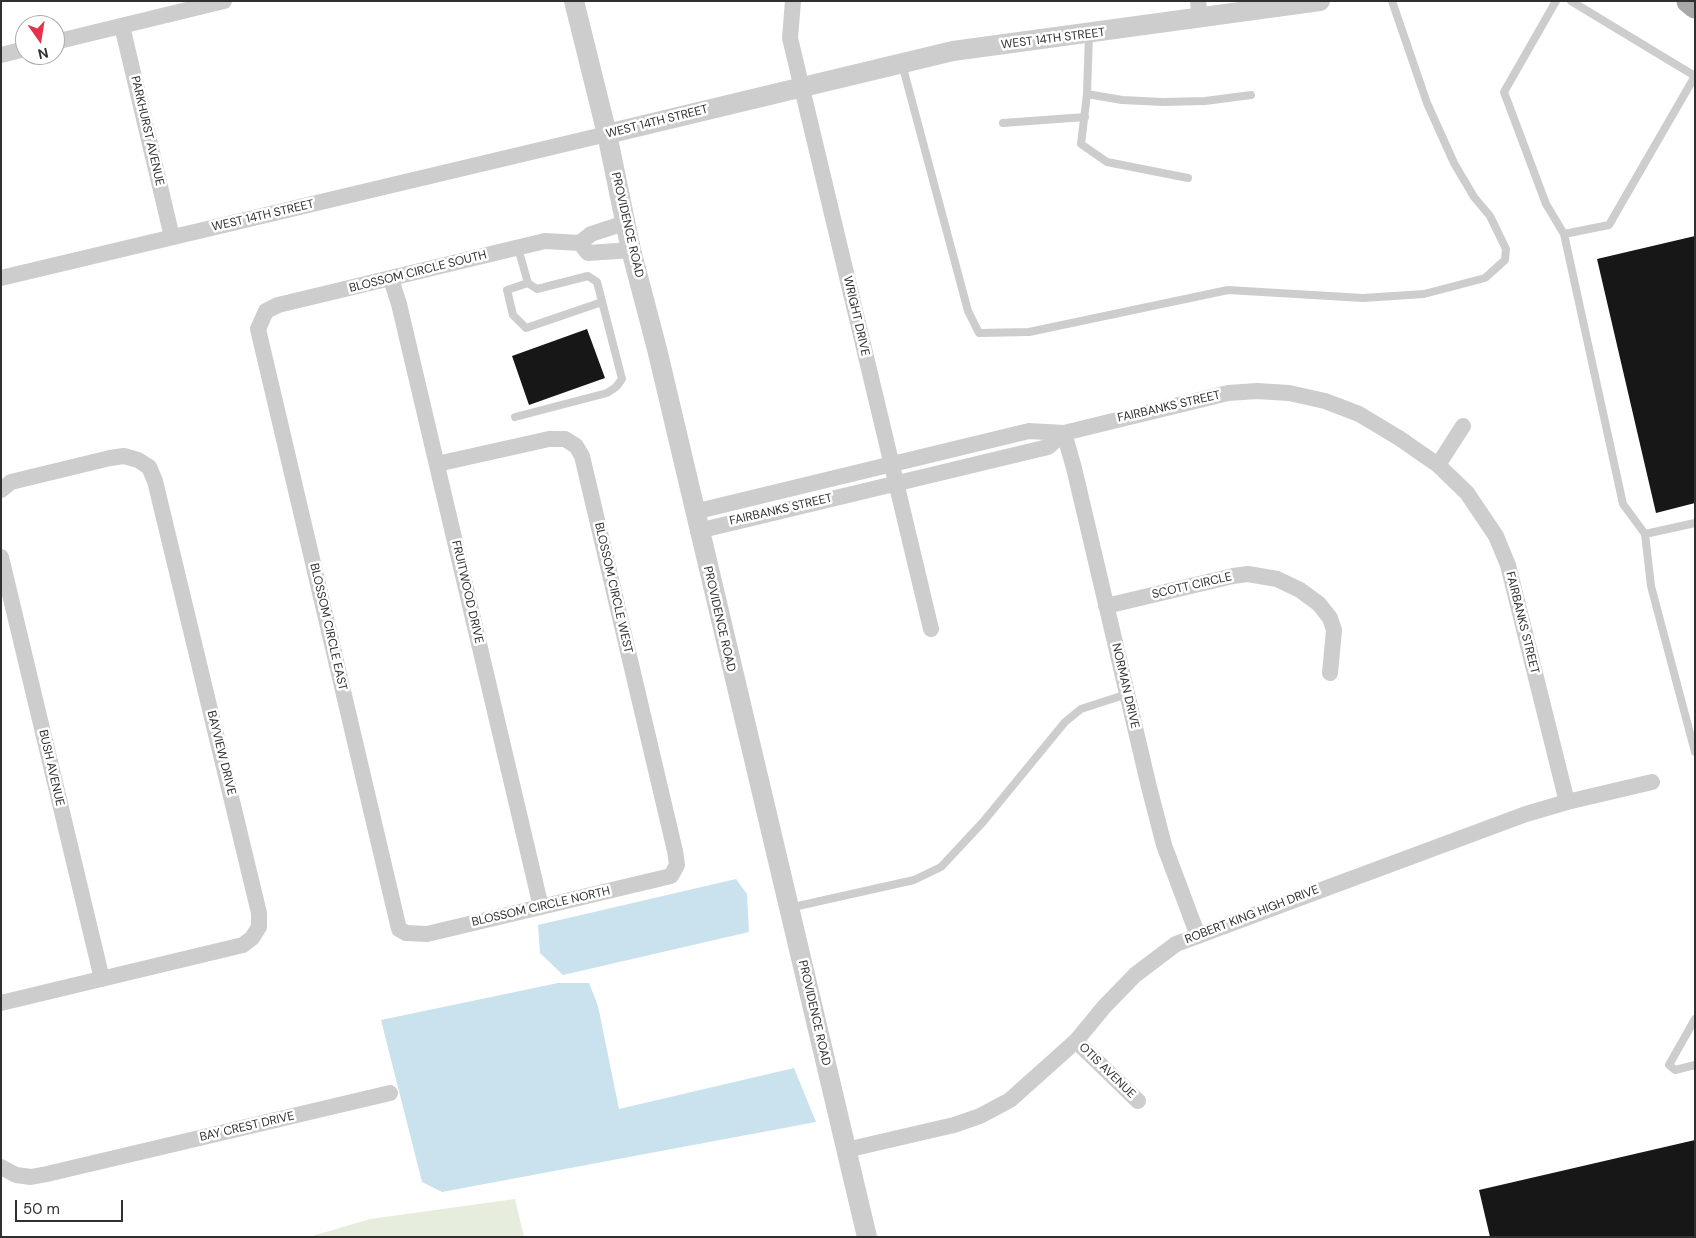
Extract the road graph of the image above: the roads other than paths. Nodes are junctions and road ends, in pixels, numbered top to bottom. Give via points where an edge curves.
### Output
1 (224, 1) edge
2 (574, 1) edge
3 (793, 1) edge
4 (1320, 1) edge
5 (1392, 1) edge
6 (1556, 1) edge
7 (1571, 1) edge
8 (1688, 1) edge
9 (1695, 6) edge
10 (1199, 10) edge
11 (122, 26) junction
12 (1089, 34) junction
13 (65, 40) edge
14 (15, 52) edge
15 (1, 55) edge
16 (902, 64) junction
17 (1695, 76) edge
18 (802, 87) junction
19 (1088, 94) junction
20 (1252, 95) dead end
21 (1085, 117) junction
22 (1003, 123) dead end
23 (607, 134) junction
24 (1188, 178) dead end
25 (625, 223) junction
26 (1564, 234) junction
27 (172, 237) junction
28 (580, 242) junction
29 (518, 248) junction
30 (631, 250) junction
31 (1, 278) edge
32 (390, 279) junction
33 (528, 283) junction
34 (602, 302) junction
35 (262, 318) joint
36 (516, 417) dead end
37 (1463, 426) dead end
38 (1064, 433) junction
39 (890, 463) junction
40 (436, 464) junction
41 (1438, 465) junction
42 (895, 483) junction
43 (1, 490) edge
44 (694, 512) junction
45 (1695, 523) edge
46 (698, 531) junction
47 (1646, 534) junction
48 (1, 557) edge
49 (1106, 606) junction
50 (931, 629) dead end
51 (1330, 673) dead end
52 (1127, 694) junction
53 (1695, 752) edge
54 (1652, 782) dead end
55 (1566, 802) junction
56 (674, 872) joint
57 (541, 907) junction
58 (789, 908) junction
59 (406, 933) joint
60 (1198, 936) junction
61 (102, 979) junction
62 (1, 1003) edge
63 (1695, 1019) edge
64 (1076, 1041) junction
65 (1695, 1065) edge
66 (390, 1093) dead end
67 (1138, 1101) dead end
68 (846, 1150) junction
69 (1, 1167) edge
70 (867, 1237) edge

1 - 11 street
2 - 23 street, PROVIDENCE ROAD
3 - 18 street, WRIGHT DRIVE via 790,38
4 - 10 street, WEST 14TH STREET
5 - 16 lane via 1427,102 1454,163 1474,197 1490,216 1506,249 1505,260 1485,278 1424,294 1363,298 1228,290 1030,332 980,333 968,311
6 - 26 lane via 1504,92 1546,204
7 - 17 lane
8 - 9 main road
10 - 12 street, WEST 14TH STREET
11 - 13 street
11 - 27 street, PARKHURST AVENUE
12 - 16 street, WEST 14TH STREET via 953,51
12 - 19 lane
14 - 15 street
16 - 18 street, WEST 14TH STREET
17 - 26 lane via 1609,225
18 - 23 street, WEST 14TH STREET
18 - 39 street, WRIGHT DRIVE
19 - 20 lane via 1164,102 1205,102
19 - 21 lane
21 - 22 lane
21 - 24 lane via 1081,144 1107,162
23 - 25 street, PROVIDENCE ROAD
23 - 27 street, WEST 14TH STREET
25 - 28 street, BLOSSOM CIRCLE SOUTH via 591,234
25 - 30 street, PROVIDENCE ROAD
26 - 47 lane via 1624,504
27 - 31 street, WEST 14TH STREET
28 - 29 street, BLOSSOM CIRCLE SOUTH via 545,241
28 - 30 street, BLOSSOM CIRCLE SOUTH via 588,253
29 - 32 street, BLOSSOM CIRCLE SOUTH
29 - 33 lane
30 - 44 street, PROVIDENCE ROAD
32 - 35 street, BLOSSOM CIRCLE SOUTH via 278,305 266,311
32 - 40 street, FRUITWOOD DRIVE via 399,304
33 - 34 lane via 537,289 588,276 597,282
33 - 34 lane via 508,290 513,315 526,328
34 - 36 lane via 622,379 608,393
35 - 59 street, BLOSSOM CIRCLE EAST via 258,329 259,341 395,917 399,929
37 - 41 street
38 - 39 street, FAIRBANKS STREET via 1029,431
38 - 41 street, FAIRBANKS STREET via 1228,393 1289,393 1325,401 1359,414
38 - 42 street, FAIRBANKS STREET via 1048,447
38 - 49 street, NORMAN DRIVE
39 - 42 street, WRIGHT DRIVE
39 - 44 street, FAIRBANKS STREET
40 - 56 street, BLOSSOM CIRCLE WEST via 549,439 565,439 576,446 582,456 676,851
40 - 57 street, FRUITWOOD DRIVE
41 - 55 street, FAIRBANKS STREET via 1467,493 1484,516 1508,565
42 - 46 street, FAIRBANKS STREET
42 - 50 street, WRIGHT DRIVE
43 - 61 street, BAYVIEW DRIVE via 11,482 110,458 124,456 149,467 259,913 259,927 243,946
44 - 46 street, PROVIDENCE ROAD
45 - 47 lane
46 - 58 street, PROVIDENCE ROAD
47 - 53 lane via 1651,586
48 - 61 street, BUSH AVENUE
49 - 51 street, SCOTT CIRCLE via 1233,576 1248,574 1277,579 1300,590 1319,604 1330,618 1334,630
49 - 52 street, NORMAN DRIVE
52 - 58 lane via 1081,710 1065,722 983,822 941,867 914,880
52 - 60 street, NORMAN DRIVE via 1164,845
54 - 55 street, ROBERT KING HIGH DRIVE
55 - 60 street, ROBERT KING HIGH DRIVE via 1480,830
56 - 57 street, BLOSSOM CIRCLE NORTH via 671,876
57 - 59 street, BLOSSOM CIRCLE NORTH via 426,934
58 - 68 street, PROVIDENCE ROAD
60 - 64 street, ROBERT KING HIGH DRIVE via 1176,944 1135,975
61 - 62 street, BAYVIEW DRIVE
63 - 65 lane via 1669,1064 1674,1070
64 - 67 street, OTIS AVENUE
64 - 68 street, ROBERT KING HIGH DRIVE via 1010,1100 980,1116 932,1132
66 - 69 street, BAY CREST DRIVE via 31,1177 16,1175
68 - 70 street, PROVIDENCE ROAD

